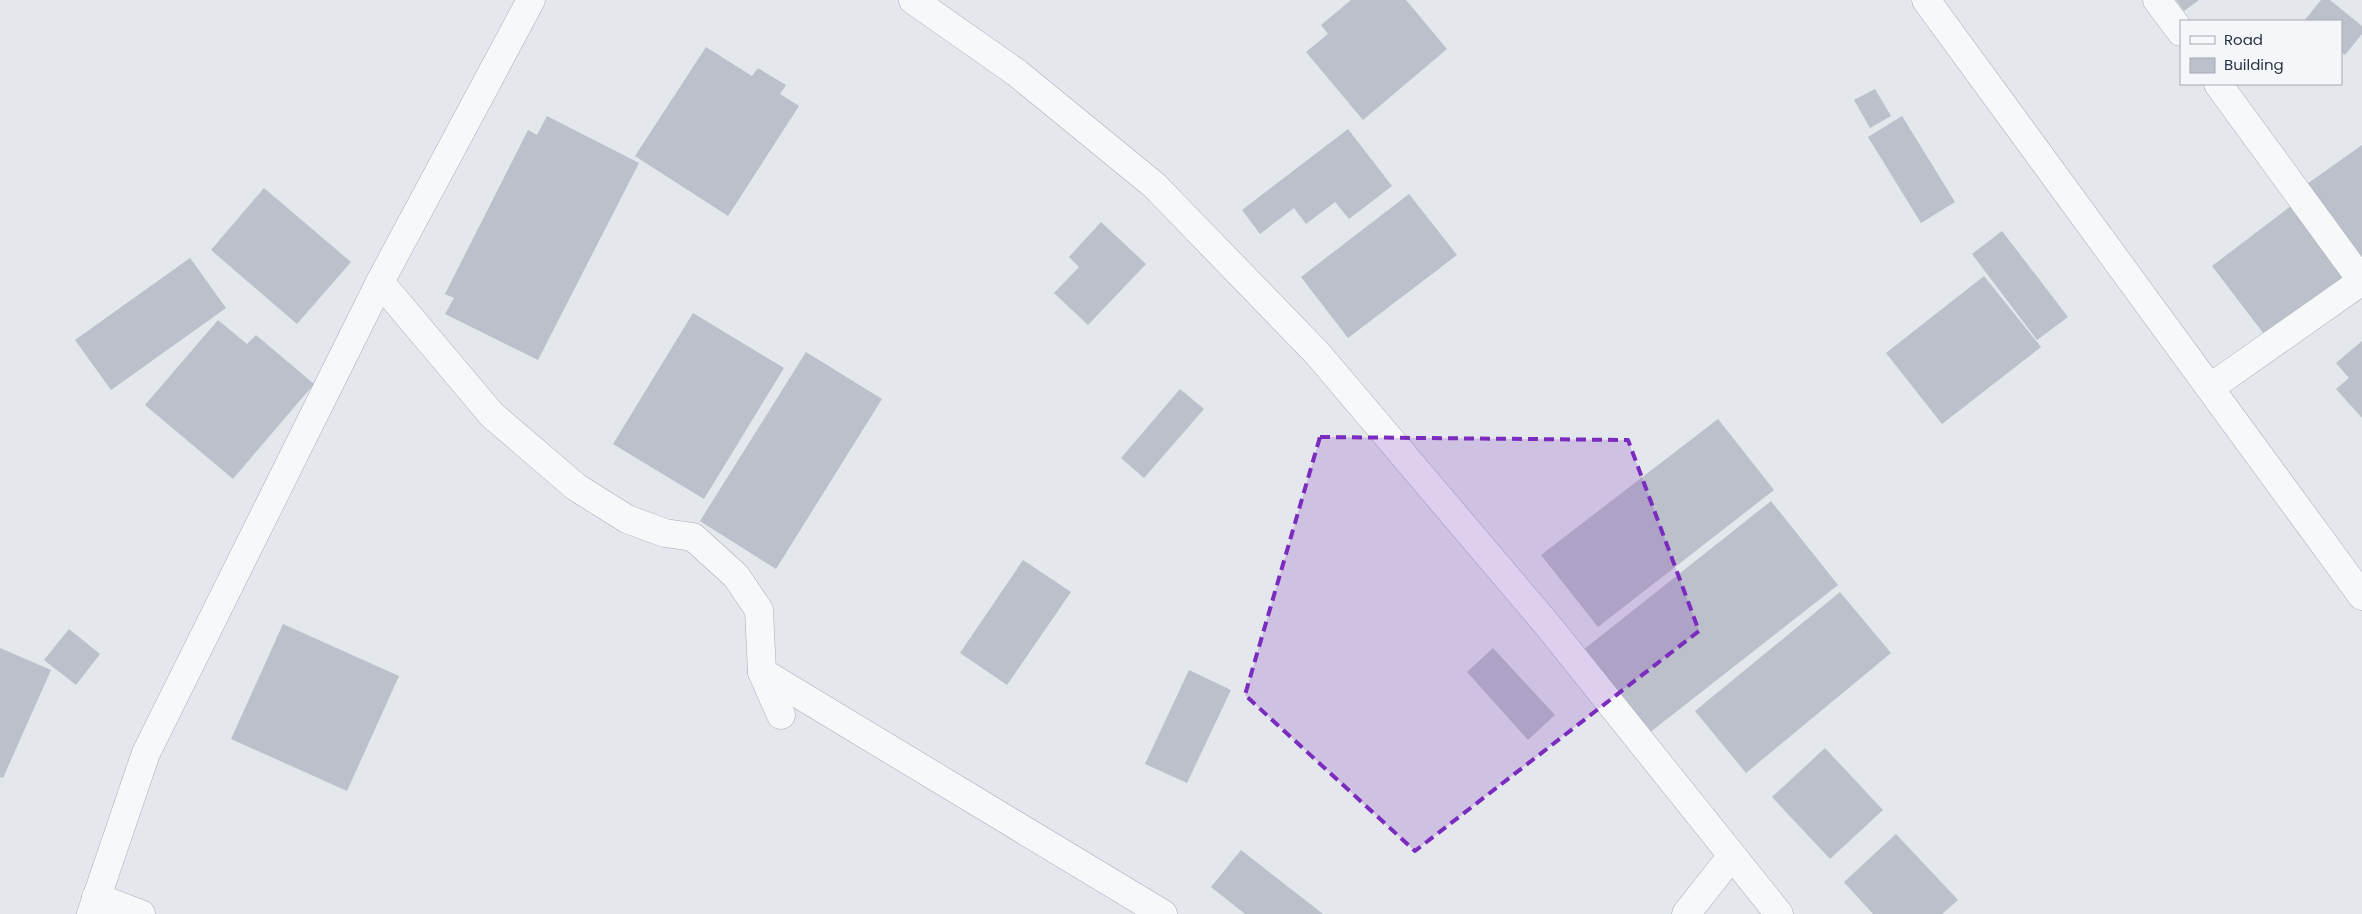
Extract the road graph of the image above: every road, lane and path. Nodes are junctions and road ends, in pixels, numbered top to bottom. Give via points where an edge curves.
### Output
1 (531, 0) edge
2 (913, 0) edge
3 (1926, 0) edge
4 (2158, 0) edge
5 (2180, 31) edge
6 (2219, 85) edge
7 (2362, 281) edge
8 (380, 282) junction
9 (2211, 388) junction
10 (2362, 596) edge
11 (762, 672) junction
12 (781, 715) dead end
13 (1731, 856) junction
14 (93, 905) edge
15 (140, 914) edge
16 (1163, 914) edge
17 (1686, 914) edge
18 (1779, 914) edge

1 - 8 street
2 - 13 street via 1017,73 1154,185 1317,353 1550,628
3 - 9 street
4 - 5 street
6 - 7 street
7 - 9 street
8 - 11 street via 492,415 576,487 627,519 665,533 693,537 736,576 759,610
8 - 14 street via 146,753
9 - 10 street
11 - 12 street
11 - 16 street
13 - 17 street
13 - 18 street
14 - 15 street

